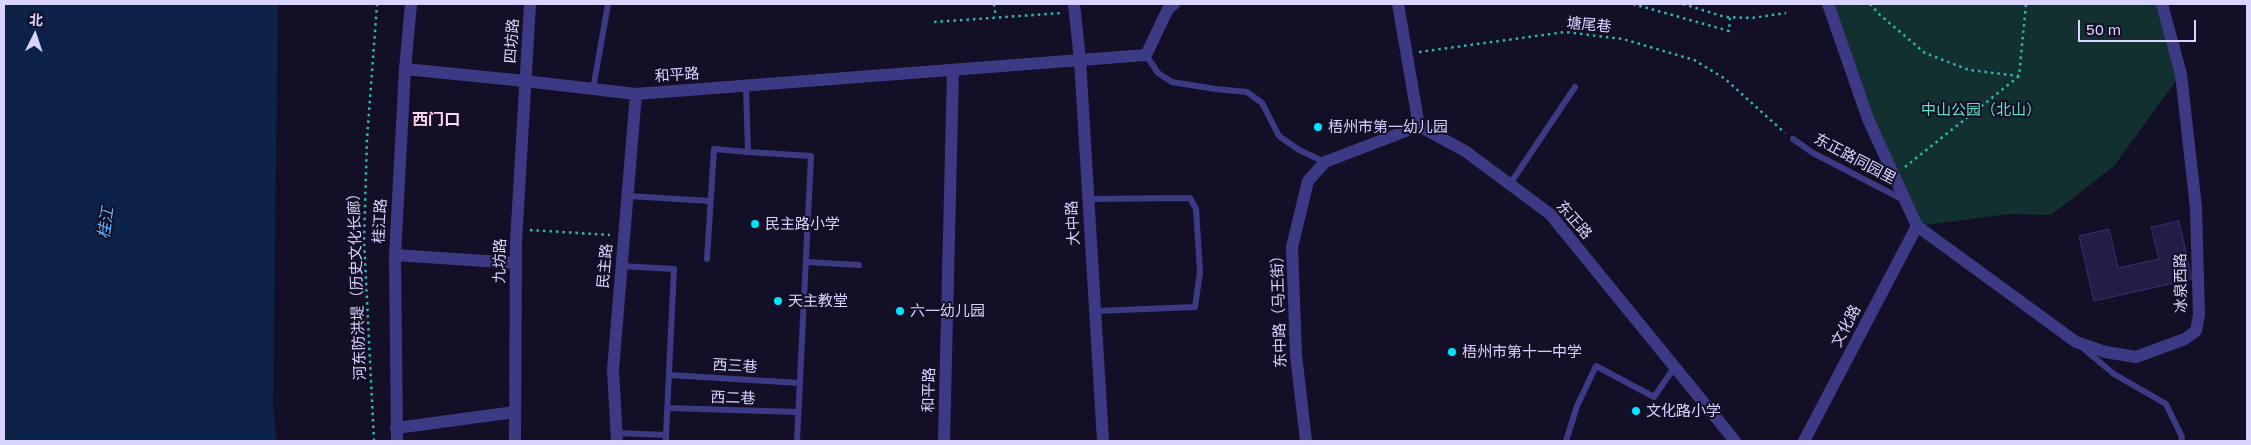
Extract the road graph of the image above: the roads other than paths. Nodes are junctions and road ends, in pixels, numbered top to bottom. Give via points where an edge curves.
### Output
1 (412, 4) edge
2 (530, 4) edge
3 (608, 4) edge
4 (1174, 4) edge
5 (1398, 4) edge
6 (1828, 4) edge
7 (2162, 4) edge
8 (1075, 8) edge
9 (1146, 55) junction
10 (1080, 60) junction
11 (405, 69) junction
12 (953, 70) junction
13 (525, 81) junction
14 (746, 86) junction
15 (1575, 87) dead end
16 (593, 89) junction
17 (636, 94) junction
18 (1420, 126) junction
19 (1793, 139) road end
20 (748, 152) junction
21 (1325, 162) junction
22 (1510, 184) junction
23 (628, 196) junction
24 (1088, 199) junction
25 (1906, 200) junction
26 (710, 201) junction
27 (1917, 226) junction
28 (395, 255) junction
29 (707, 259) dead end
30 (806, 262) junction
31 (516, 263) junction
32 (859, 265) dead end
33 (622, 266) junction
34 (1095, 311) junction
35 (2076, 342) junction
36 (1674, 368) junction
37 (668, 375) junction
38 (800, 383) junction
39 (667, 408) junction
40 (515, 412) junction
41 (798, 412) junction
42 (396, 435) edge
43 (616, 437) edge
44 (666, 438) edge
45 (515, 441) edge
46 (797, 441) edge
47 (944, 441) edge
48 (1103, 441) edge
49 (1306, 441) edge
50 (1566, 441) edge
51 (1735, 441) edge
52 (1804, 441) edge
53 (2181, 441) edge

1 - 11 street, 桂江路
2 - 13 street, 四坊路
3 - 16 lane
4 - 9 street via 1168,9
5 - 18 street
6 - 25 street via 1868,119
7 - 35 street, 冰泉西路 via 2180,74 2196,208 2199,315 2196,331 2186,339 2136,357 2104,352
8 - 10 street, 大中路
9 - 10 street, 和平路
9 - 21 lane via 1158,73 1172,82 1247,92 1262,103 1279,136
10 - 12 street, 和平路
10 - 24 street, 大中路
11 - 13 street, 和平路
11 - 28 street, 桂江路
12 - 14 street, 和平路
12 - 47 street, 和平路
13 - 16 street, 和平路
13 - 31 street, 九坊路
14 - 17 street, 和平路
14 - 20 lane
15 - 22 lane
16 - 17 street, 和平路
17 - 23 street, 民主路
18 - 21 street, 东中路（马王街）
18 - 22 street, 东正路 via 1465,151
19 - 25 lane, 东正路同园里 via 1813,153
20 - 26 lane via 714,149
20 - 30 lane via 811,156
21 - 49 street, 东中路（马王街） via 1308,181 1292,247 1296,355
22 - 36 street, 东正路 via 1550,214
23 - 26 lane
23 - 33 street, 民主路
24 - 34 street, 大中路
24 - 34 lane via 1190,198 1196,209 1200,272 1195,307
25 - 27 street
26 - 29 lane
27 - 35 street, 冰泉西路
27 - 52 street, 文化路
28 - 31 street
28 - 42 street, 桂江路
30 - 32 lane
30 - 38 lane
31 - 40 street, 九坊路
33 - 37 lane via 674,268
33 - 43 street, 民主路 via 613,370
34 - 48 street, 大中路
35 - 53 lane via 2114,374 2166,404
36 - 50 lane via 1654,397 1596,366 1577,406
36 - 51 street, 东正路
37 - 38 lane, 西三巷
37 - 39 lane
38 - 41 lane
39 - 41 lane, 西二巷
39 - 44 lane
40 - 42 street
40 - 45 street, 九坊路
41 - 46 lane
43 - 44 lane

